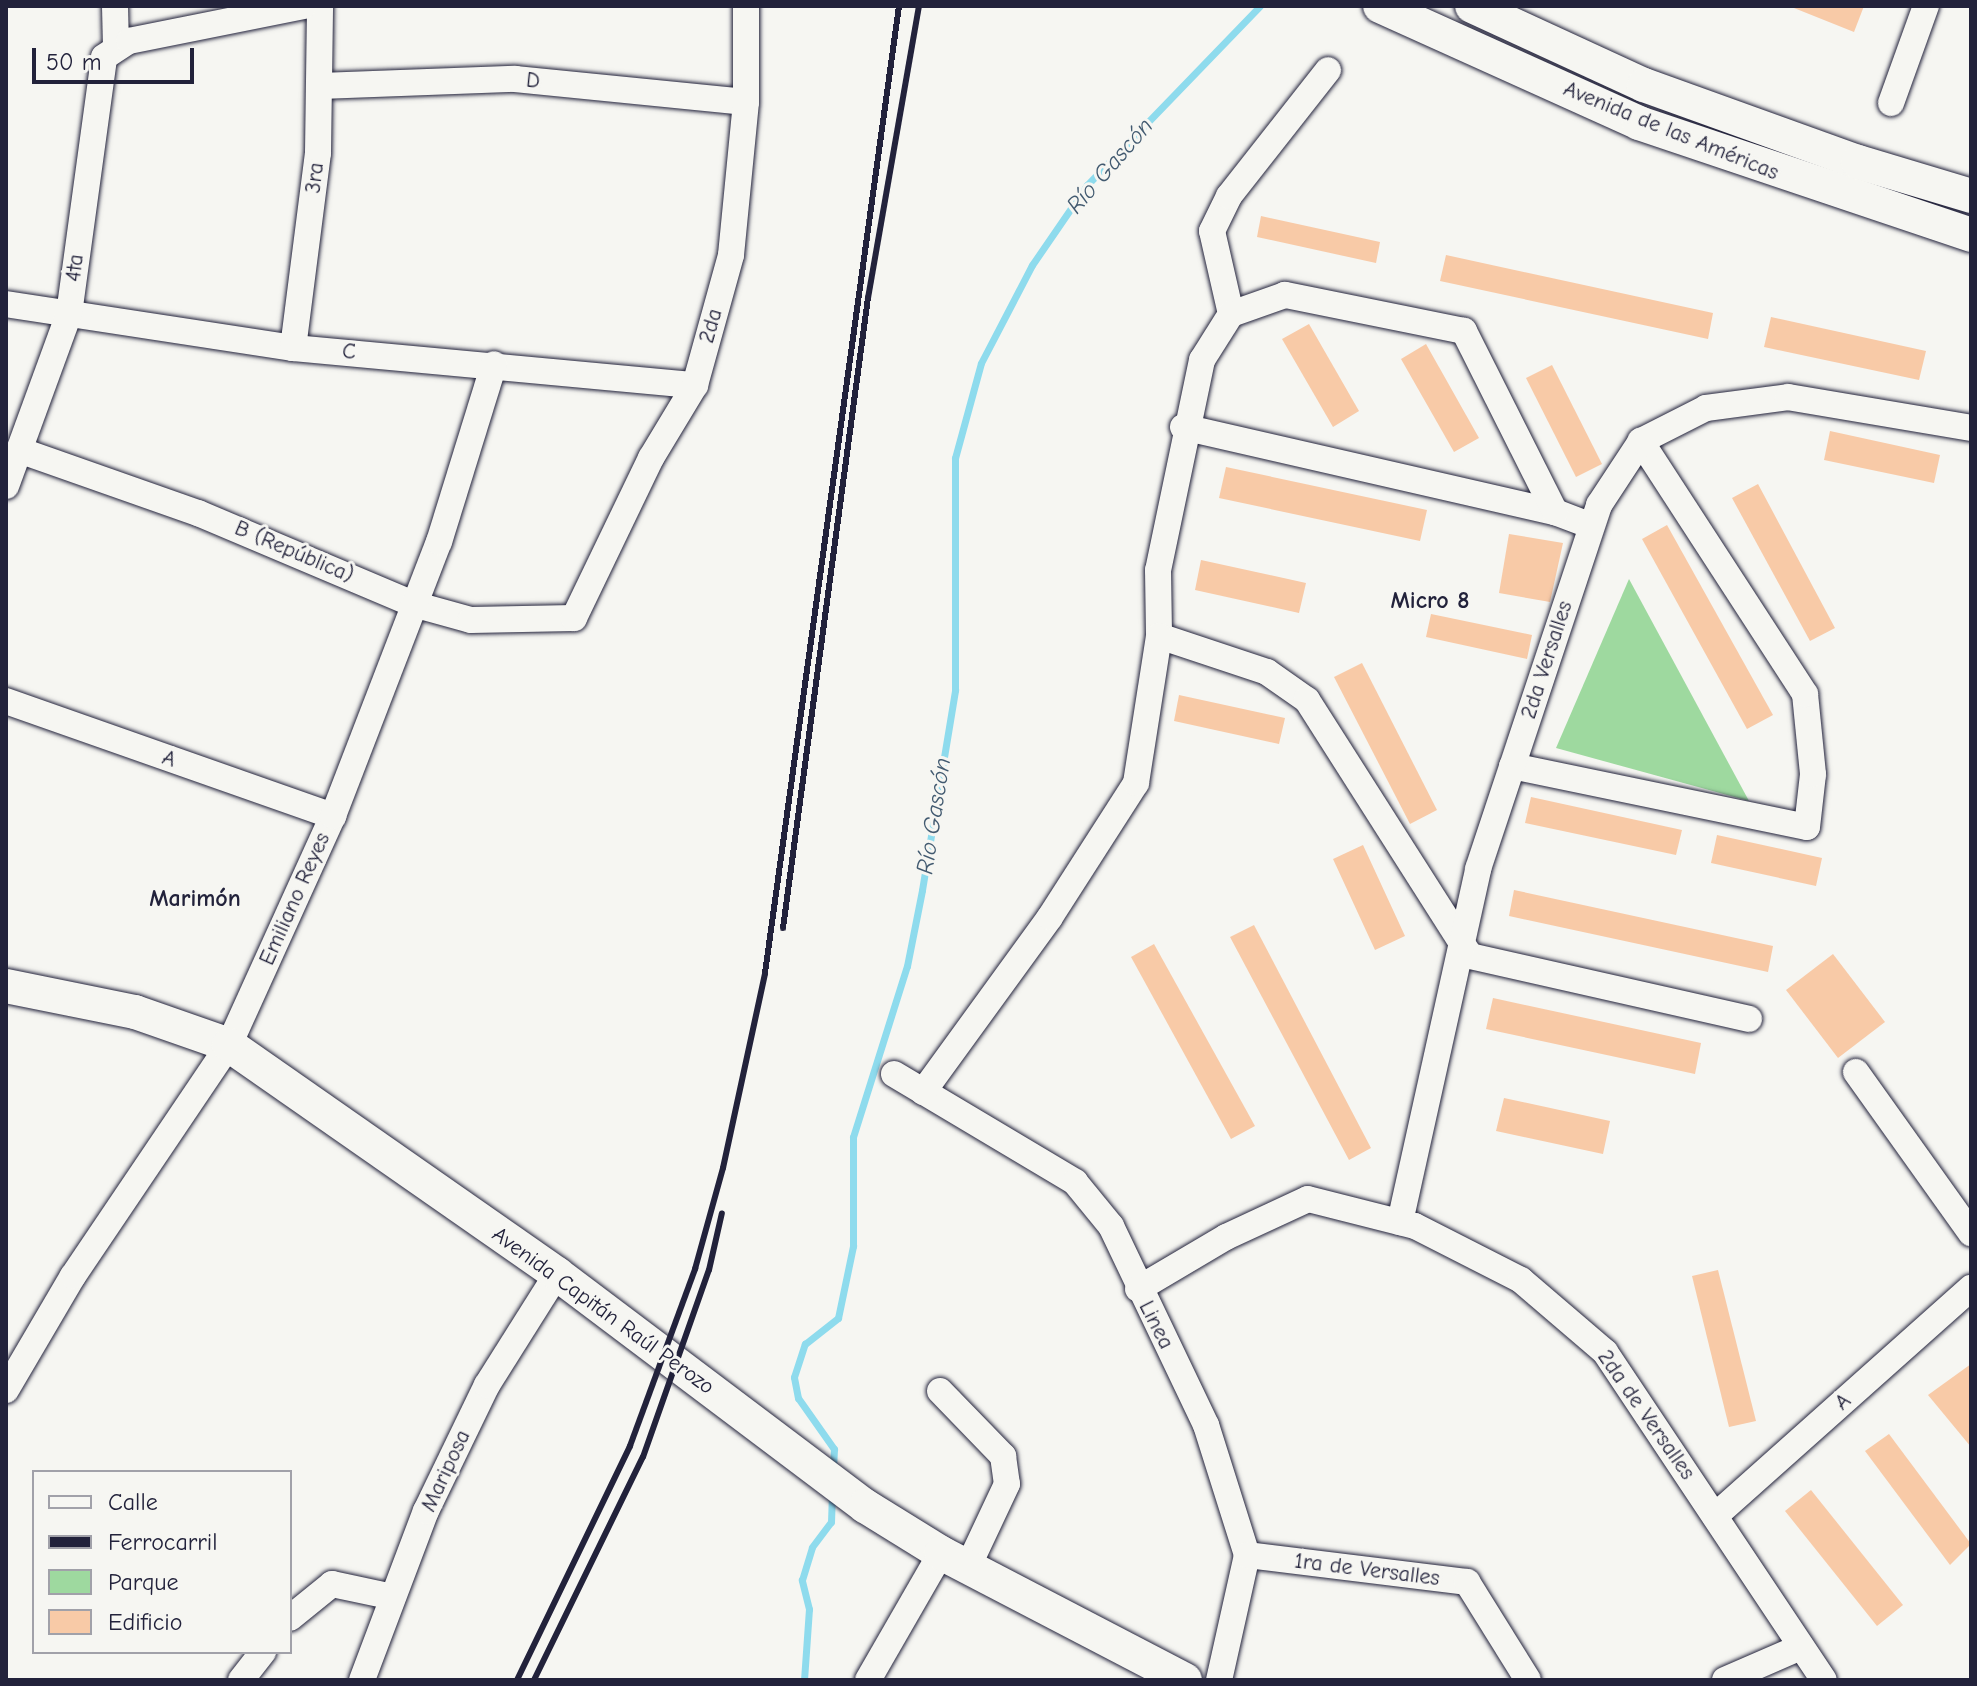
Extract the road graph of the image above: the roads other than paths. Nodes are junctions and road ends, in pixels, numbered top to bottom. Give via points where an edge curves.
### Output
1 (115, 6) edge
2 (304, 6) edge
3 (320, 6) edge
4 (746, 6) edge
5 (1380, 6) edge
6 (1472, 6) edge
7 (1926, 6) edge
8 (116, 46) junction
9 (1328, 70) dead end
10 (320, 86) junction
11 (746, 102) junction
12 (1891, 103) dead end
13 (1971, 196) edge
14 (1971, 235) edge
15 (6, 304) edge
16 (69, 314) junction
17 (1231, 314) junction
18 (293, 348) junction
19 (494, 364) junction
20 (695, 385) junction
21 (1183, 427) junction
22 (1971, 428) edge
23 (1641, 441) junction
24 (19, 450) junction
25 (6, 486) edge
26 (1555, 512) junction
27 (1591, 526) junction
28 (413, 604) junction
29 (574, 618) joint
30 (1159, 636) junction
31 (6, 701) edge
32 (1512, 766) junction
33 (333, 816) junction
34 (1462, 946) junction
35 (6, 986) edge
36 (1749, 1019) dead end
37 (229, 1045) junction
38 (1856, 1072) dead end
39 (894, 1074) dead end
40 (923, 1092) junction
41 (1400, 1222) junction
42 (1971, 1233) edge
43 (557, 1274) junction
44 (1971, 1288) edge
45 (1138, 1289) junction
46 (6, 1390) edge
47 (940, 1391) dead end
48 (1715, 1516) junction
49 (1247, 1555) junction
50 (954, 1560) junction
51 (393, 1597) junction
52 (292, 1616) edge
53 (1801, 1647) junction
54 (261, 1654) edge
55 (241, 1680) edge
56 (362, 1680) edge
57 (868, 1680) edge
58 (1185, 1680) edge
59 (1219, 1680) edge
60 (1528, 1680) edge
61 (1725, 1680) edge
62 (1824, 1680) edge

1 - 8 street
2 - 8 street
3 - 10 street, 3ra
4 - 11 street, 2da
5 - 14 main road, Avenida de las Américas via 1639,123
6 - 13 main road, Avenida de las Américas via 1644,85
7 - 12 street
8 - 16 street, 4ta via 100,73
9 - 17 street via 1229,196 1212,231
10 - 11 street, D via 515,79
10 - 18 street, 3ra via 318,153
11 - 20 street, 2da via 731,255
15 - 16 street, C
16 - 18 street, C
16 - 24 street, 4ta
17 - 21 street via 1202,360
17 - 26 street via 1285,295 1464,331
18 - 19 street, C
19 - 20 street, C
19 - 28 street, Emiliano Reyes
20 - 29 street, 2da via 651,458
21 - 26 street
21 - 30 street via 1158,570
22 - 23 street via 1788,397 1706,408
23 - 27 street, 2da Versalles
23 - 32 street via 1805,694 1813,774 1807,827
24 - 25 street, 4ta
24 - 28 street, B (República) via 198,513
26 - 27 street
27 - 32 street, 2da Versalles
28 - 29 street, B (República) via 471,620
28 - 33 street, Emiliano Reyes
30 - 34 street via 1267,672 1307,700
30 - 40 street via 1136,783 1050,917
31 - 33 street, A
32 - 34 street, 2da Versalles via 1478,869
33 - 37 street, Emiliano Reyes
34 - 36 street via 1470,956
34 - 41 street, 2da Versalles
35 - 37 main road, Avenida Capitán Raúl Perozo via 135,1012
37 - 43 main road, Avenida Capitán Raúl Perozo
37 - 46 street, Emiliano Reyes via 73,1276
38 - 42 street
39 - 40 street, Linea
40 - 45 street, Linea via 1075,1182 1111,1226
41 - 45 street, 2da de Versalles via 1308,1199 1226,1237
41 - 48 street, 2da de Versalles via 1521,1280 1605,1352
43 - 50 main road, Avenida Capitán Raúl Perozo via 865,1506
43 - 51 street, Mariposa via 487,1385
44 - 48 street, A
45 - 49 street, Linea via 1206,1425
47 - 50 street via 1003,1456 1007,1484
48 - 53 street, 2da de Versalles
49 - 59 street
49 - 60 street, 1ra de Versalles via 1467,1582
50 - 57 street
50 - 58 main road, Avenida Capitán Raúl Perozo
51 - 52 street via 332,1584
51 - 56 street, Mariposa
53 - 61 street
53 - 62 street, 2da de Versalles
54 - 55 street

